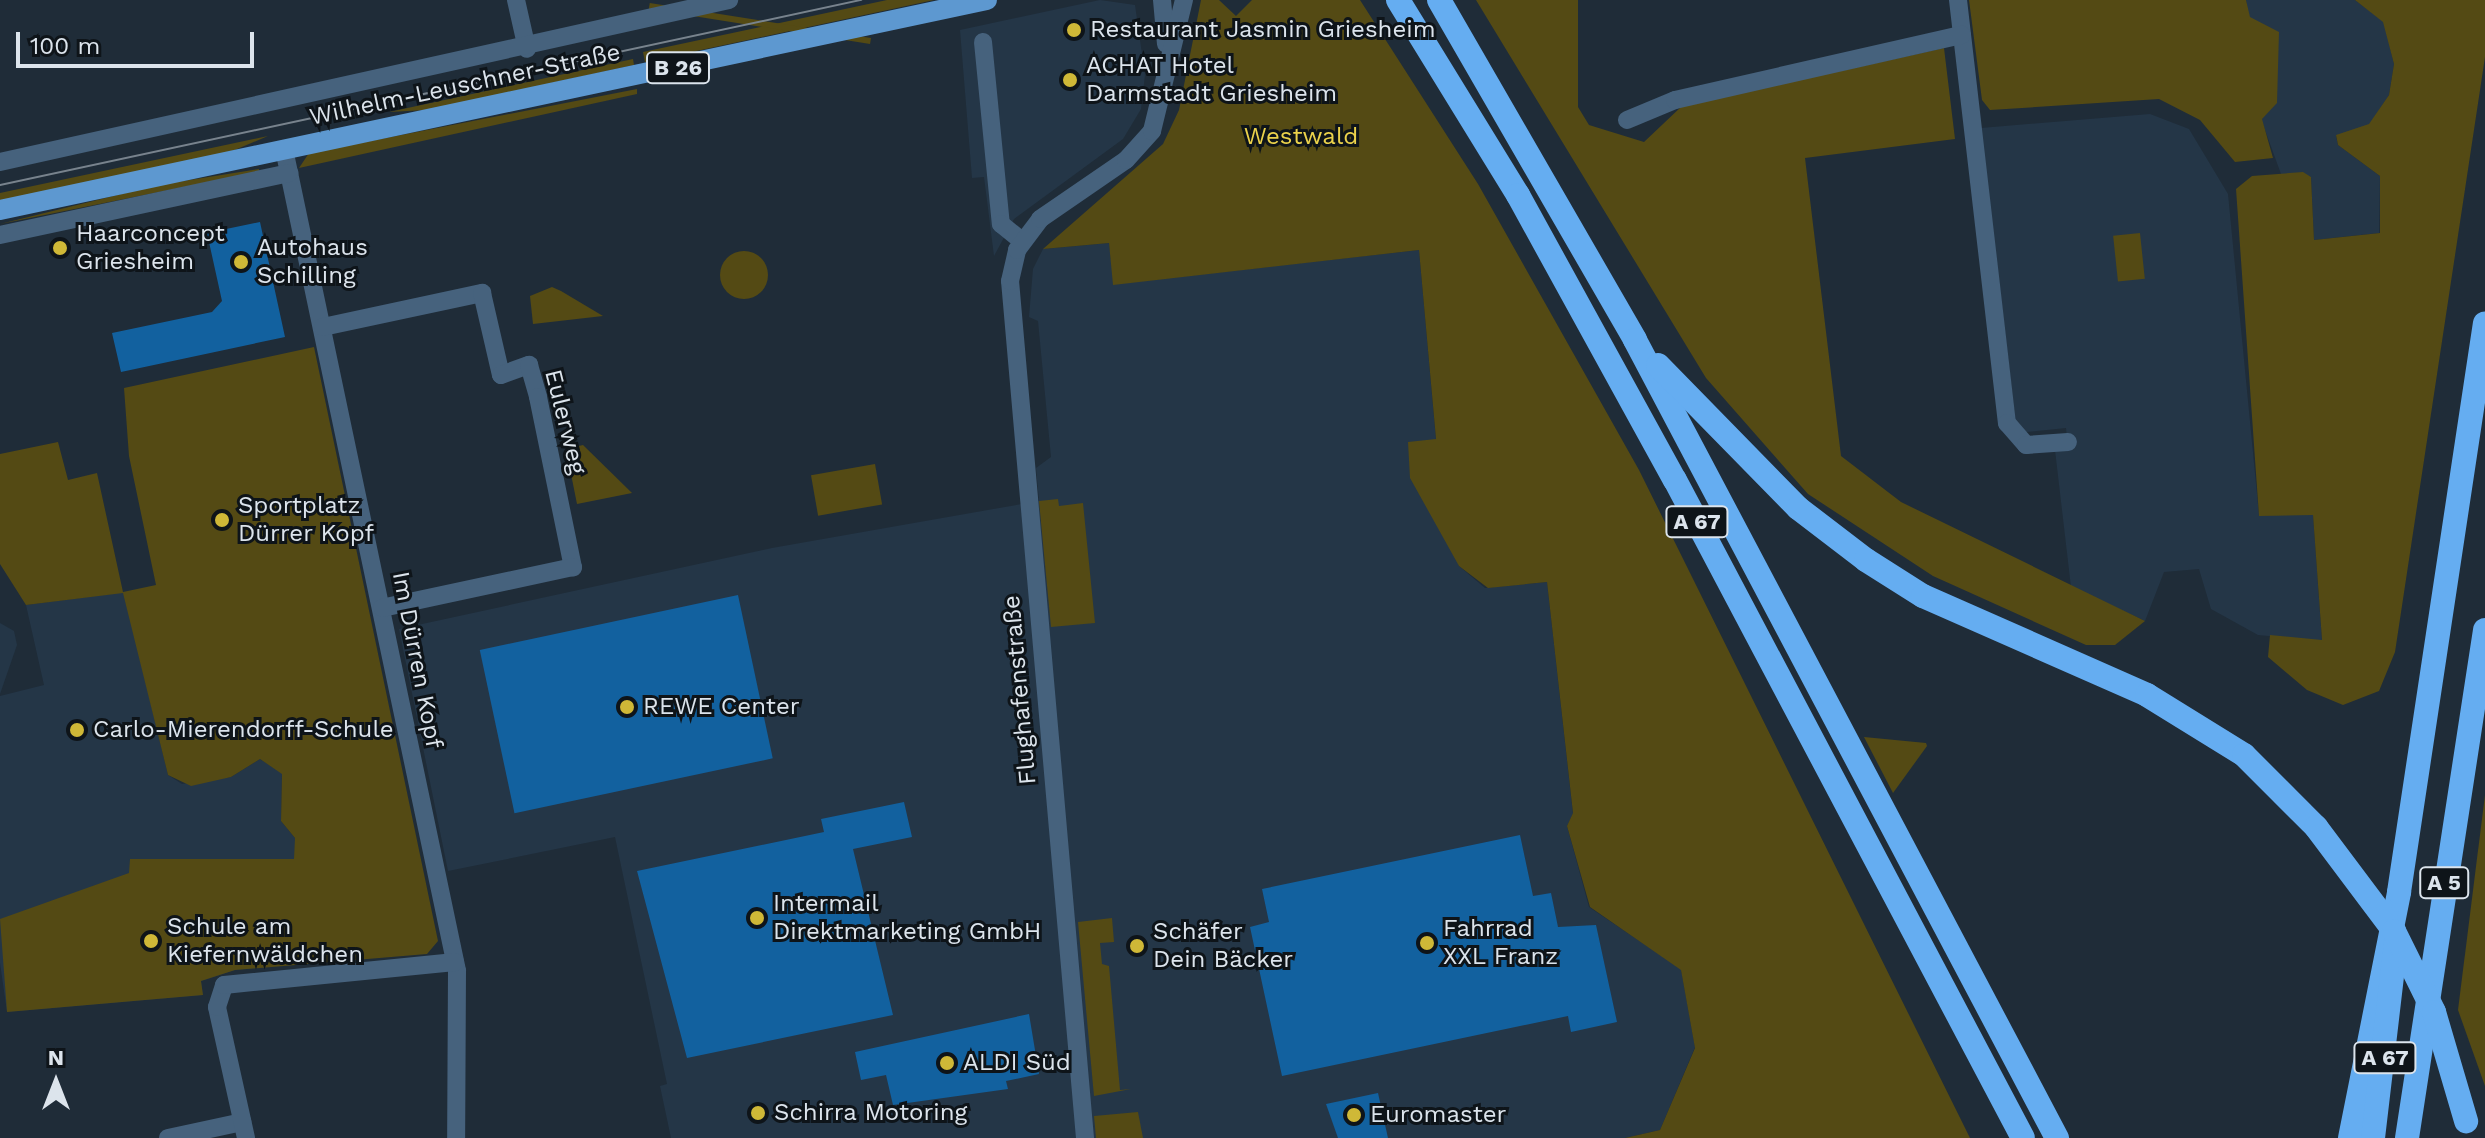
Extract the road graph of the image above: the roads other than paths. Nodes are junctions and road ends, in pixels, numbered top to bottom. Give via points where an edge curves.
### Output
1 (516, 0) edge
2 (987, 0) edge
3 (1162, 0) edge
4 (1184, 0) edge
5 (1398, 0) edge
6 (1439, 0) edge
7 (1958, 0) edge
8 (729, 2) edge
9 (1962, 35) junction
10 (983, 42) dead end
11 (527, 49) junction
12 (1168, 63) junction
13 (1627, 120) dead end
14 (284, 149) junction
15 (0, 162) edge
16 (289, 173) junction
17 (0, 210) edge
18 (0, 235) edge
19 (1022, 241) junction
20 (2485, 323) edge
21 (323, 327) junction
22 (1635, 340) junction
23 (2068, 442) dead end
24 (382, 608) junction
25 (2485, 630) edge
26 (2399, 892) junction
27 (455, 962) junction
28 (1977, 1054) junction
29 (244, 1130) edge
30 (2467, 1130) edge
31 (168, 1138) edge
32 (456, 1138) edge
33 (1085, 1138) edge
34 (2004, 1138) edge
35 (2023, 1138) edge
36 (2057, 1138) edge
37 (2350, 1138) edge
38 (2373, 1138) edge
39 (2407, 1138) edge

1 - 11 street
2 - 14 main road, Wilhelm-Leuschner-Straße / B 26
3 - 12 street
4 - 12 street
5 - 28 highway, A 67 via 1518,195 1660,453
6 - 22 highway, A 67
7 - 9 street
8 - 11 street, Wilhelm-Leuschner-Straße
9 - 13 street via 1675,100
9 - 23 street via 2007,423 2026,445
10 - 19 street via 1001,224
11 - 15 street, Wilhelm-Leuschner-Straße
12 - 19 street via 1158,119 1137,151 1049,211
14 - 16 street, Im Dürren Kopf
14 - 17 main road, Wilhelm-Leuschner-Straße / B 26
16 - 18 street
16 - 21 street, Im Dürren Kopf
19 - 33 street, Flughafenstraße via 1009,304
20 - 26 highway, A 5
21 - 24 street, Im Dürren Kopf
21 - 24 street, Eulerweg via 482,293 501,375 529,365 538,397 573,567
22 - 30 highway, A 67, bridge via 1798,508 1866,560 1923,596 2147,695 2244,755 2316,827 2394,931 2434,1012
22 - 36 highway, A 67
24 - 27 street, Im Dürren Kopf
25 - 39 highway, A 5
26 - 37 highway, A 5
26 - 38 highway, A 67
27 - 29 street via 232,982 220,990 217,1007
27 - 32 street, Im Dürren Kopf
28 - 34 highway, A 67
28 - 35 highway
29 - 31 street

